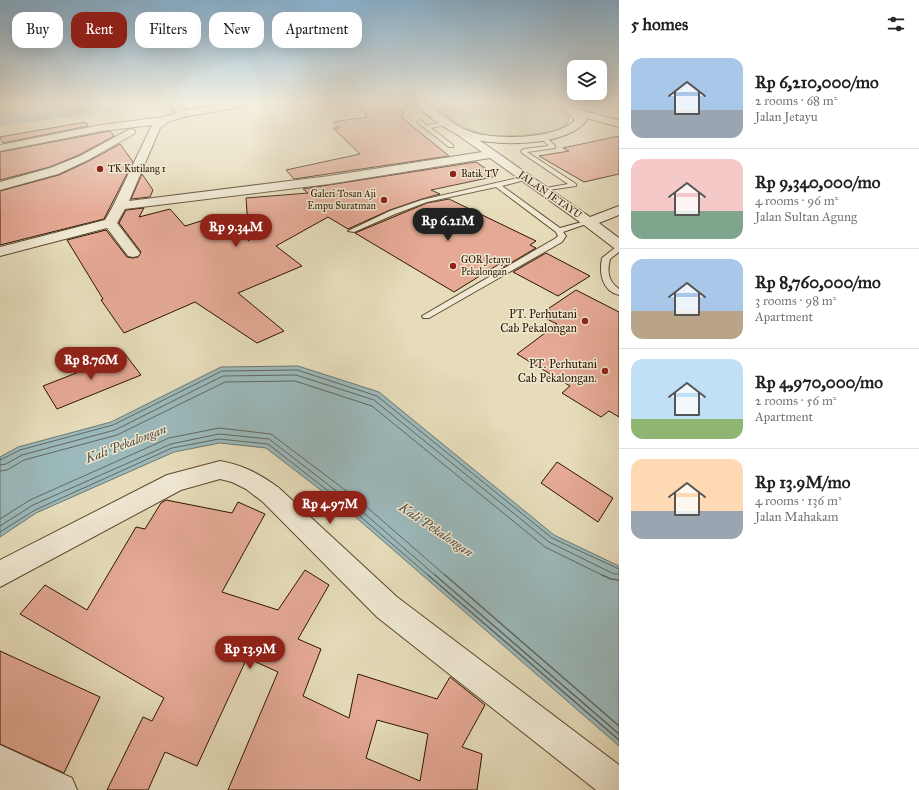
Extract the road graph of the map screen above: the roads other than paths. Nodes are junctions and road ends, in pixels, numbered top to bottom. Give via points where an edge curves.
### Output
1 (36, 141) edge
2 (89, 141) edge
3 (114, 141) edge
4 (151, 141) edge
5 (444, 141) edge
6 (473, 141) edge
7 (547, 141) edge
8 (84, 142) dead end
9 (451, 146) dead end
10 (0, 148) edge
11 (492, 154) junction
12 (526, 178) junction
13 (0, 186) edge
14 (498, 186) junction
15 (543, 190) junction
16 (120, 206) junction
17 (619, 210) edge
18 (589, 222) junction
19 (110, 223) junction
20 (352, 231) dead end
21 (559, 231) junction
22 (619, 245) edge
23 (619, 249) edge
24 (0, 252) edge
25 (133, 253) dead end
26 (619, 292) edge
27 (426, 316) dead end
28 (0, 574) edge
29 (5, 773) edge
30 (619, 787) edge
31 (60, 790) edge

1 - 10 street
2 - 8 street
3 - 13 street via 84,158 54,170
4 - 16 street
5 - 9 lane
6 - 11 street, JALAN JETAYU
7 - 15 lane via 553,147 524,151 574,185
11 - 12 street, JALAN JETAYU
11 - 16 street via 329,180
12 - 14 lane
12 - 15 street, JALAN JETAYU
14 - 20 lane via 434,198
14 - 21 lane
15 - 18 street, JALAN JETAYU
16 - 19 street
17 - 18 street
18 - 21 lane
18 - 22 street, JALAN JETAYU
19 - 24 street
19 - 25 street
21 - 27 lane via 562,235 559,240
23 - 26 lane via 606,258 603,271 606,280
28 - 30 street via 176,482 220,470 236,473 254,482 271,496 387,607
29 - 31 street

